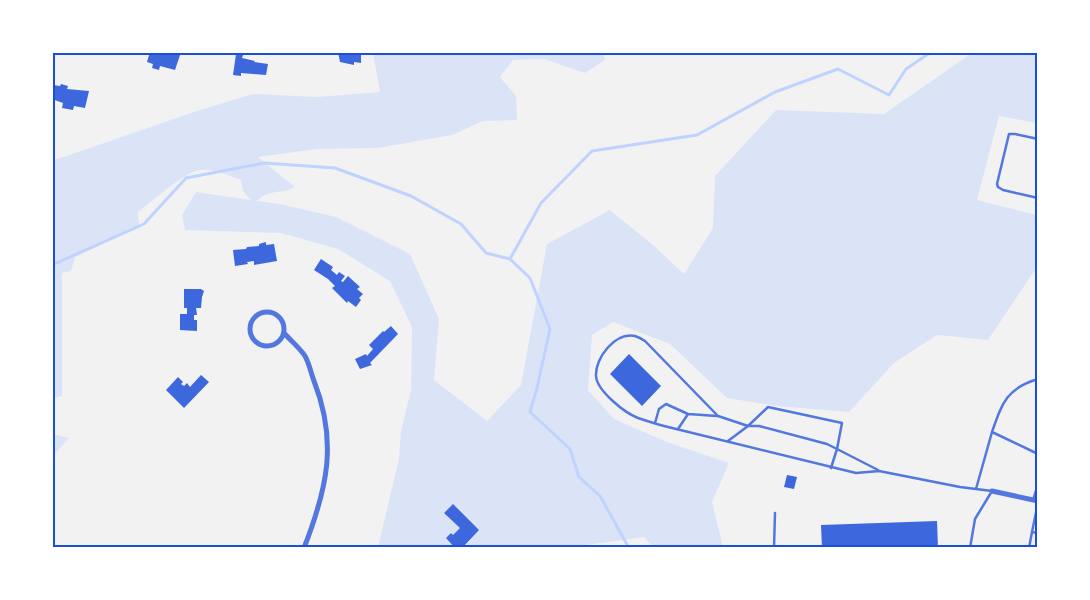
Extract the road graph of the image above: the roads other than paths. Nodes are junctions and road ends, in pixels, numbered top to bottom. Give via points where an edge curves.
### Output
1 (1038, 139) edge
2 (1038, 198) edge
3 (284, 333) junction
4 (1038, 379) edge
5 (688, 414) junction
6 (718, 416) junction
7 (655, 423) junction
8 (748, 426) junction
9 (678, 429) junction
10 (992, 432) junction
11 (728, 441) junction
12 (837, 449) junction
13 (1038, 454) edge
14 (831, 468) junction
15 (879, 471) junction
16 (1038, 485) edge
17 (976, 489) junction
18 (992, 491) junction
19 (1036, 501) edge
20 (775, 513) dead end
21 (1032, 532) junction
22 (1038, 533) edge
23 (304, 548) edge
24 (774, 548) edge
25 (970, 548) edge
26 (1029, 548) edge

1 - 2 lane via 1009,134 997,184 1003,190
3 - 3 street via 282,319 271,312 259,313 250,322 250,335 258,344 277,344
3 - 23 street via 304,355 319,393 327,427 329,455 323,492
4 - 10 lane via 1025,382 1009,393
5 - 6 lane
5 - 7 lane via 666,404 659,409
5 - 9 lane
6 - 7 lane via 645,341 634,336 620,338 598,362 596,377 602,390 618,405 636,418
6 - 8 lane
7 - 9 lane
8 - 11 lane
8 - 12 lane
8 - 12 lane via 768,407 842,423
9 - 11 lane
10 - 13 lane
10 - 17 lane
11 - 14 lane
12 - 14 lane
12 - 15 lane
14 - 15 lane via 856,473
15 - 17 lane
16 - 19 lane
17 - 18 lane
18 - 19 street
18 - 25 lane via 975,519
19 - 21 lane
20 - 24 lane
21 - 22 lane
21 - 26 lane

